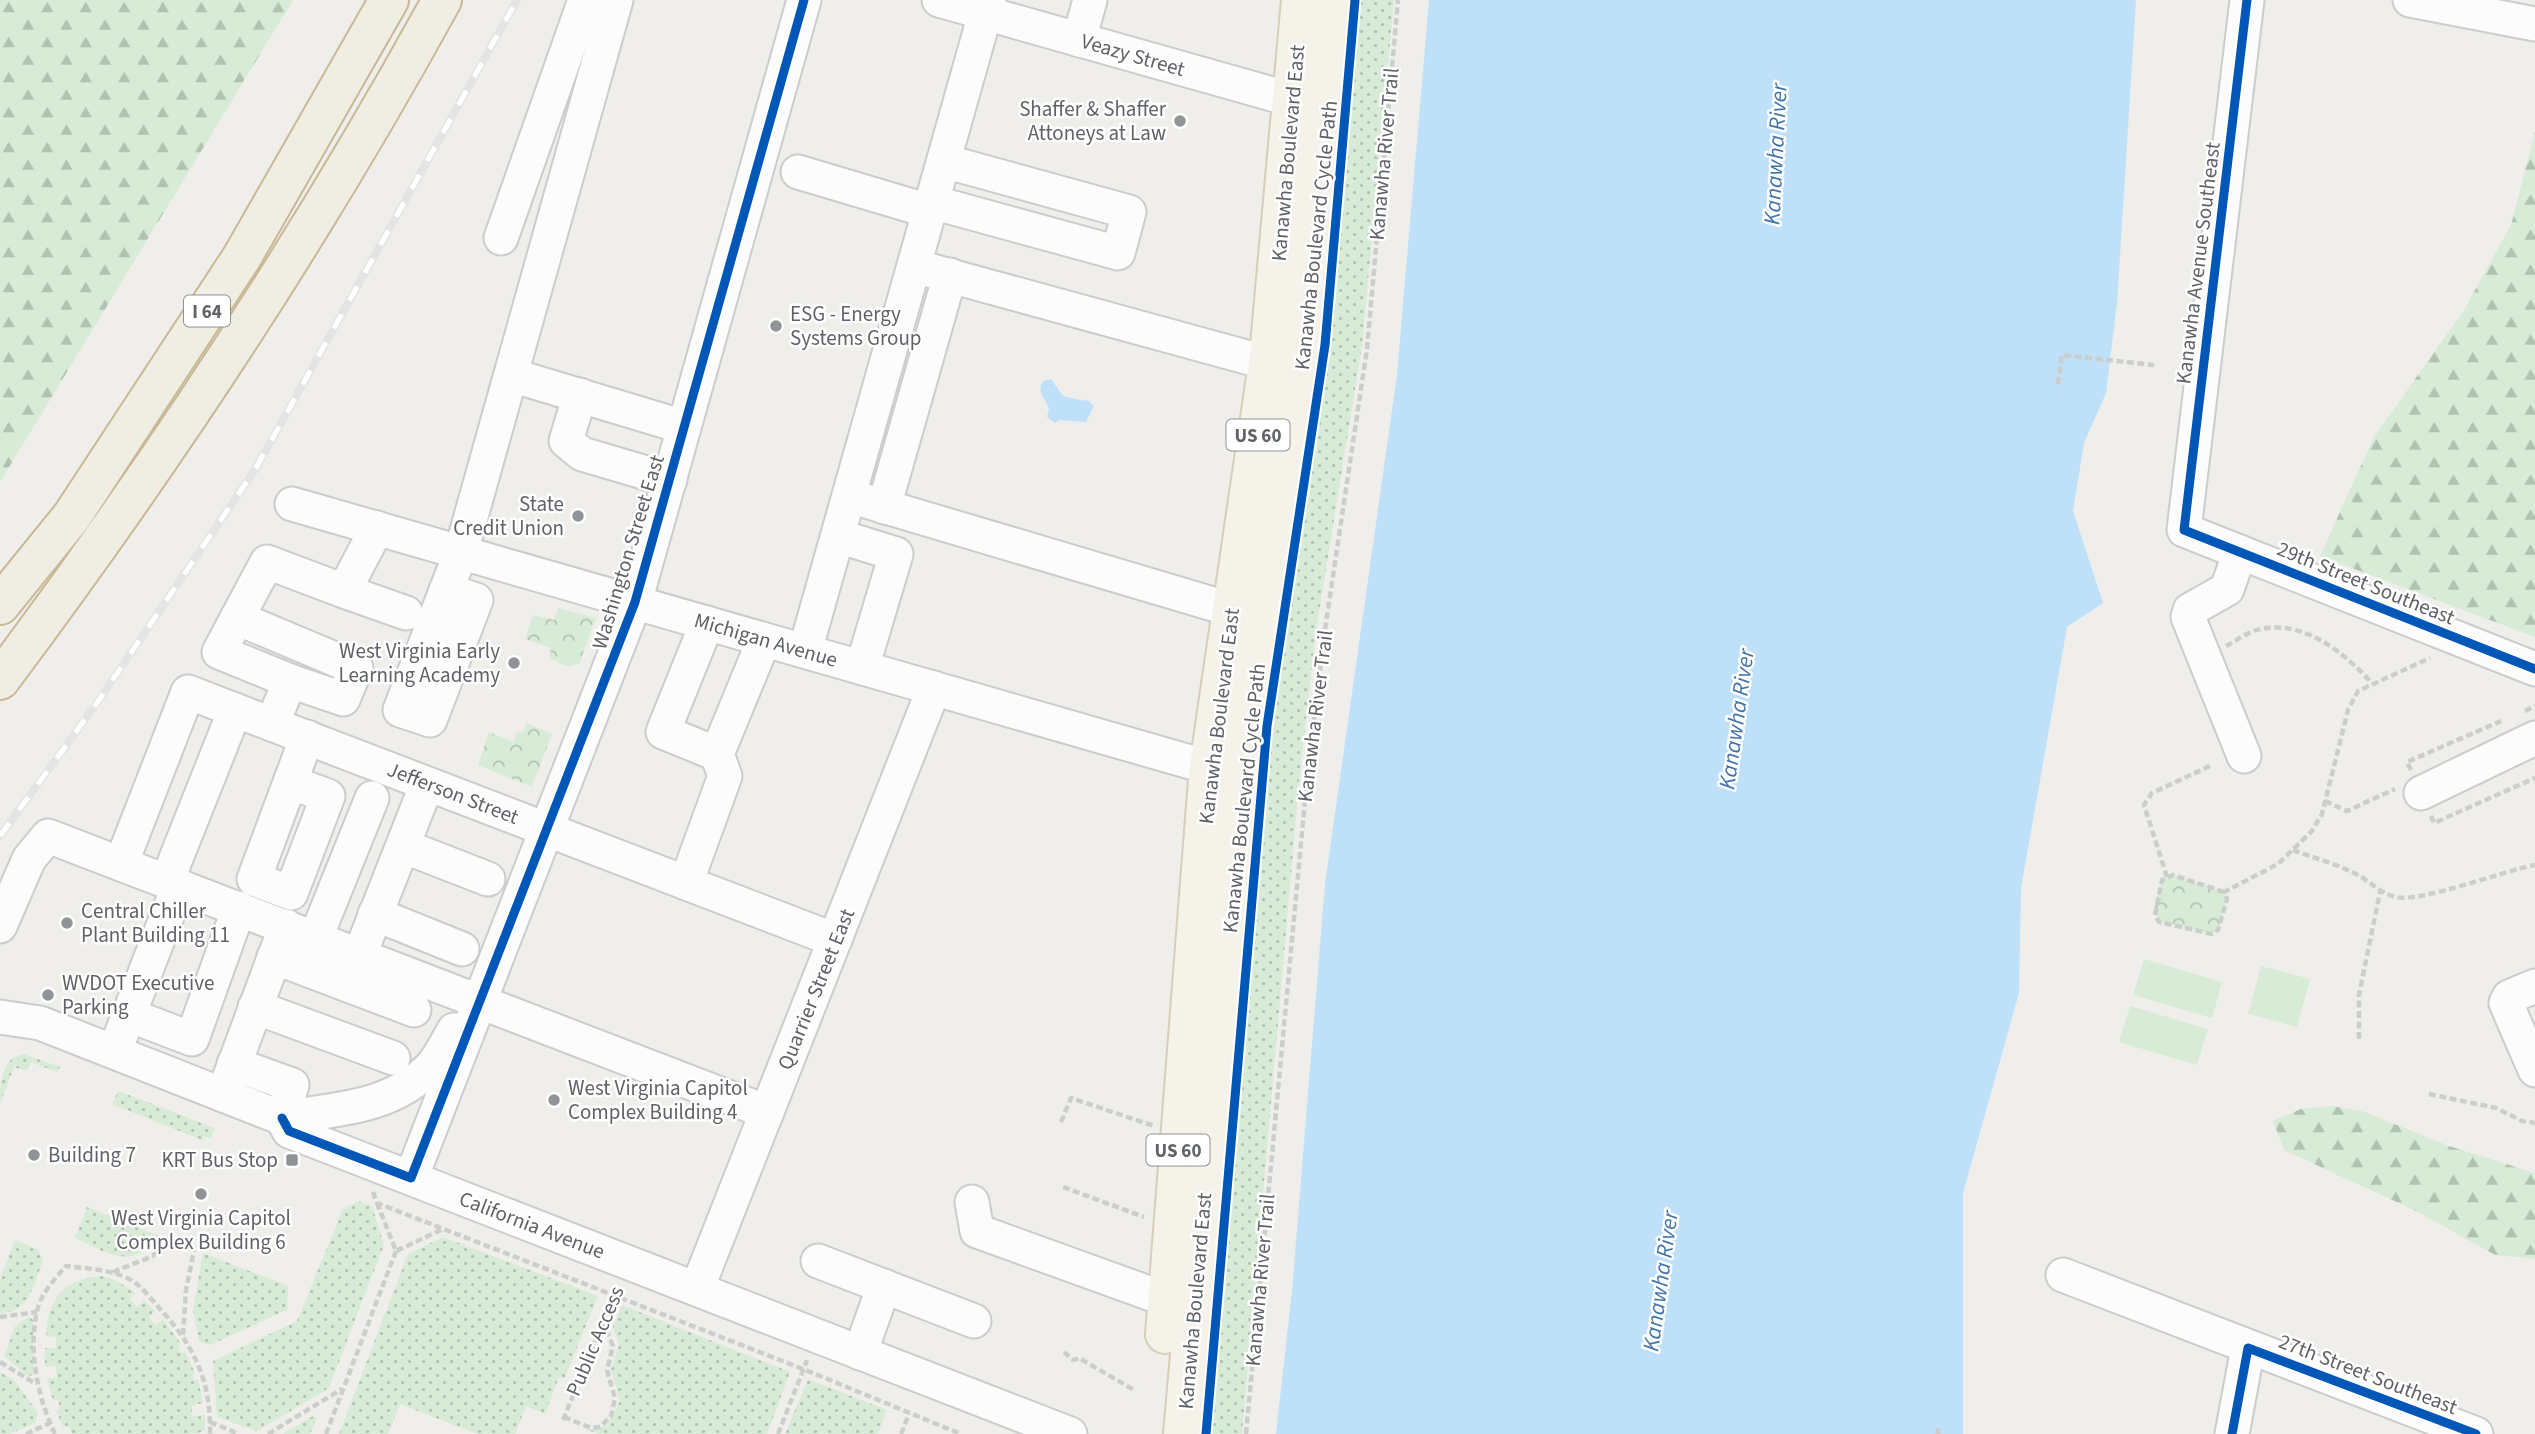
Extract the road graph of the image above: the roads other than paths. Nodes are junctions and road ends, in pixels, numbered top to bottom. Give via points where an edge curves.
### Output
1 (389, 0) edge
2 (442, 0) edge
3 (584, 0) edge
4 (616, 0) edge
5 (804, 0) edge
6 (939, 0) edge
7 (1090, 0) edge
8 (1301, 0) edge
9 (1334, 0) edge
10 (2247, 0) edge
11 (2410, 0) edge
12 (987, 6) edge
13 (2535, 24) edge
14 (1079, 40) junction
15 (1310, 105) junction
16 (944, 161) junction
17 (798, 172) dead end
18 (931, 206) junction
19 (501, 238) dead end
20 (914, 266) junction
21 (950, 275) junction
22 (1268, 363) junction
23 (511, 375) junction
24 (580, 395) junction
25 (684, 427) junction
26 (670, 480) junction
27 (849, 496) junction
28 (292, 504) dead end
29 (884, 507) junction
30 (377, 528) junction
31 (2184, 530) joint
32 (838, 536) junction
33 (461, 552) junction
34 (2240, 552) junction
35 (446, 590) dead end
36 (344, 591) junction
37 (635, 603) junction
38 (0, 606) edge
39 (1233, 610) junction
40 (406, 613) dead end
41 (237, 618) junction
42 (707, 623) junction
43 (764, 640) junction
44 (805, 651) junction
45 (862, 667) junction
46 (2535, 668) edge
47 (0, 680) edge
48 (290, 681) junction
49 (934, 688) junction
50 (235, 710) junction
51 (272, 724) junction
52 (307, 737) junction
53 (2535, 738) edge
54 (716, 754) junction
55 (2244, 756) dead end
56 (1225, 772) junction
57 (290, 782) dead end
58 (427, 784) junction
59 (2412, 789) road end
60 (372, 798) dead end
61 (547, 830) junction
62 (403, 846) junction
63 (121, 864) junction
64 (341, 876) junction
65 (488, 879) dead end
66 (173, 883) junction
67 (686, 883) junction
68 (379, 904) junction
69 (239, 908) junction
70 (0, 926) edge
71 (301, 931) junction
72 (835, 940) junction
73 (462, 949) dead end
74 (360, 954) junction
75 (274, 957) junction
76 (2535, 986) edge
77 (481, 1000) junction
78 (255, 1007) junction
79 (414, 1010) dead end
80 (129, 1015) junction
81 (0, 1017) edge
82 (115, 1050) junction
83 (393, 1058) dead end
84 (2535, 1070) edge
85 (229, 1080) junction
86 (767, 1112) junction
87 (282, 1118) junction
88 (411, 1178) junction
89 (972, 1202) dead end
90 (818, 1261) dead end
91 (2063, 1275) dead end
92 (884, 1286) junction
93 (697, 1289) junction
94 (1168, 1300) junction
95 (974, 1321) dead end
96 (2248, 1348) junction
97 (860, 1353) junction
98 (1070, 1434) edge
99 (1157, 1434) edge
100 (1183, 1434) edge
101 (2232, 1434) edge
102 (2476, 1434) edge

1 - 38 highway, I 64 via 242,257 72,516
2 - 47 highway, I 64 via 397,82 206,390
3 - 19 street
4 - 23 street
5 - 25 street, Washington Street East
6 - 12 street, Veazy Street
7 - 14 street
8 - 15 main road, Kanawha Boulevard East / US 60
9 - 15 main road, Kanawha Boulevard East / US 60
10 - 31 street, Kanawha Avenue Southeast
11 - 13 street
12 - 14 street, Veazy Street
12 - 16 street
14 - 15 street, Veazy Street
15 - 22 main road, Kanawha Boulevard East / US 60
15 - 56 main road, Kanawha Boulevard East / US 60 via 1287,472 1255,655
16 - 18 street
16 - 18 street via 1129,212 1118,253
17 - 18 street
18 - 20 street
20 - 21 street
20 - 27 street
21 - 22 street
21 - 29 street
22 - 39 main road, Kanawha Boulevard East / US 60
23 - 24 street
23 - 33 street
24 - 25 street
24 - 26 street via 566,441 573,449
25 - 26 street, Washington Street East
26 - 37 street, Washington Street East
27 - 29 street
27 - 32 street
28 - 30 street, Michigan Avenue
29 - 39 street
30 - 33 street, Michigan Avenue
30 - 36 street
31 - 34 street, 29th Street Southeast
32 - 44 street
32 - 45 street via 896,554
33 - 35 street
33 - 37 street, Michigan Avenue
34 - 46 street, 29th Street Southeast
34 - 55 street via 2227,589 2190,610 2188,617
36 - 40 street
36 - 41 street via 267,562
37 - 42 street, Michigan Avenue
37 - 61 street, Washington Street East
39 - 56 main road, Kanawha Boulevard East / US 60
41 - 48 street via 219,652
41 - 48 street via 356,668 343,699
42 - 43 street, Michigan Avenue
42 - 54 street via 663,732
43 - 44 street, Michigan Avenue
43 - 54 street
44 - 45 street, Michigan Avenue
45 - 49 street, Michigan Avenue
48 - 51 street
49 - 56 street, Michigan Avenue
49 - 72 street, Quarrier Street East
50 - 51 street, Jefferson Street
50 - 63 street, Jefferson Street via 188,692
50 - 66 street
51 - 52 street, Jefferson Street
52 - 57 street
52 - 58 street, Jefferson Street
53 - 59 street
54 - 67 street via 725,776
56 - 94 main road, Kanawha Boulevard East / US 60
56 - 100 main road, Kanawha Boulevard East / US 60
58 - 61 street, Jefferson Street
58 - 62 street
60 - 64 street
61 - 67 street, Jefferson Street
61 - 77 street, Washington Street East
62 - 65 street
62 - 68 street
63 - 66 street
63 - 70 street via 48,836 29,859
64 - 68 street
64 - 71 street
66 - 69 street
66 - 80 street
67 - 72 street, Jefferson Street
68 - 73 street
68 - 74 street
69 - 71 street
69 - 80 street via 192,1039
71 - 74 street
71 - 75 street
72 - 86 street, Quarrier Street East
74 - 77 street
75 - 78 street
75 - 79 street
76 - 84 street via 2505,1003
77 - 86 street
77 - 87 street via 457,1024 433,1066 409,1085 351,1109
77 - 88 street, Washington Street East
78 - 83 street
78 - 85 street
80 - 82 street
81 - 82 street, California Avenue via 40,1023
82 - 85 street, California Avenue
85 - 87 street, California Avenue
86 - 93 street, Quarrier Street East
87 - 88 street, California Avenue via 289,1131
88 - 93 street, California Avenue
89 - 94 street via 977,1231
90 - 92 street
91 - 96 street, 27th Street Southeast
92 - 95 street
92 - 97 street
93 - 97 street, California Avenue
94 - 99 main road, Kanawha Boulevard East / US 60
96 - 101 street
96 - 102 street, 27th Street Southeast
97 - 98 street, California Avenue

